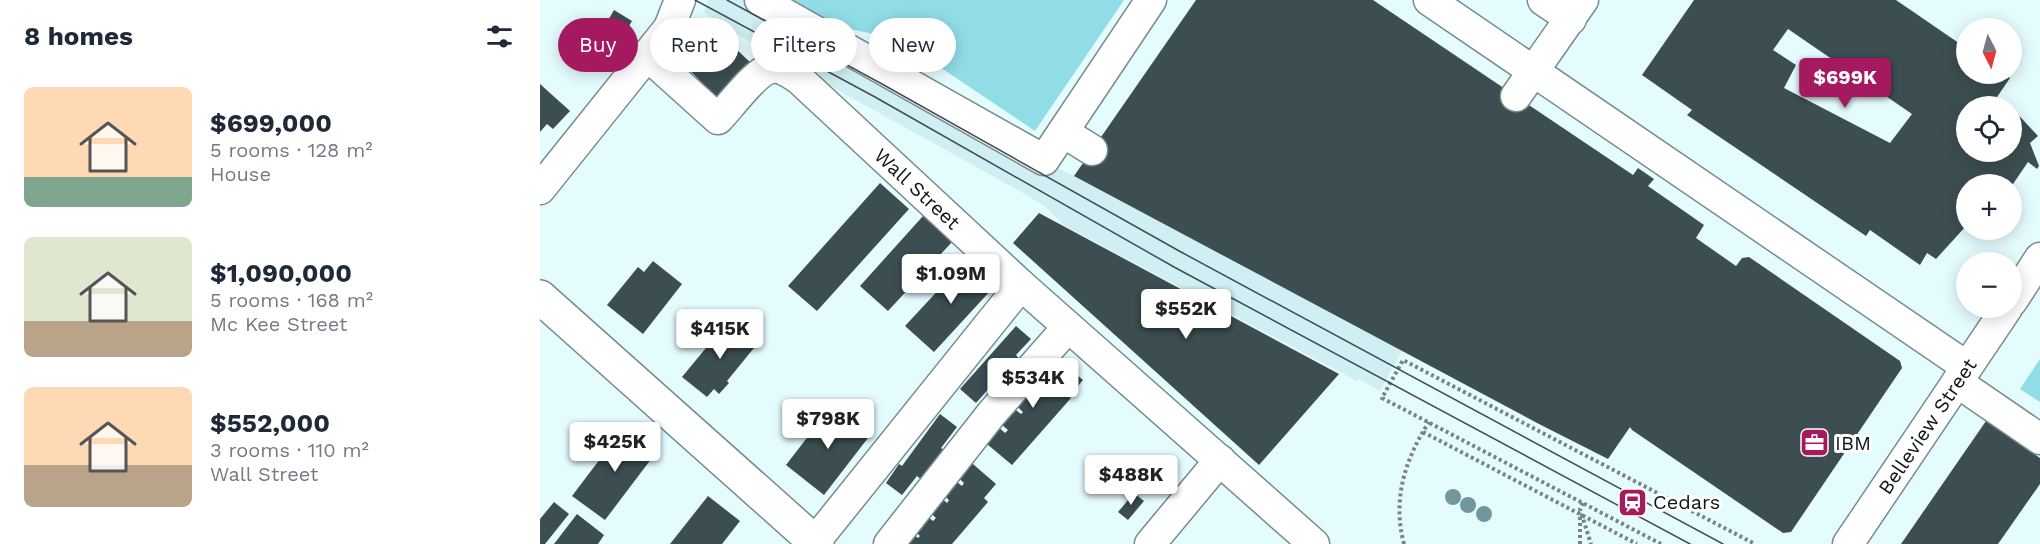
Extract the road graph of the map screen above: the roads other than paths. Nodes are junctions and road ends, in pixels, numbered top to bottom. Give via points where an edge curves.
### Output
1 (680, 0) edge
2 (760, 0) edge
3 (1151, 0) edge
4 (1429, 0) edge
5 (1544, 0) edge
6 (1577, 9) edge
7 (647, 55) junction
8 (1534, 72) junction
9 (1516, 96) dead end
10 (1063, 132) junction
11 (1092, 150) dead end
12 (540, 189) edge
13 (2040, 258) edge
14 (1021, 285) junction
15 (2022, 285) edge
16 (540, 297) edge
17 (2000, 318) edge
18 (1068, 327) junction
19 (1962, 375) junction
20 (2040, 439) edge
21 (1220, 460) junction
22 (815, 543) edge
23 (889, 544) edge
24 (1150, 544) edge
25 (1314, 544) edge
26 (1848, 544) edge

1 - 7 street via 669,28
2 - 10 street via 1044,160
3 - 10 street
4 - 8 street
5 - 6 street
6 - 8 street
7 - 12 street
7 - 14 street, Wall Street via 718,119 758,75 772,68 798,78
8 - 9 street
8 - 19 street
10 - 11 street
13 - 15 street
14 - 18 street, Wall Street
14 - 22 street
16 - 22 main road
17 - 19 street, Belleview Street
18 - 21 street, Wall Street
18 - 23 street via 992,413
19 - 20 street
19 - 26 street, Belleview Street
21 - 24 street
21 - 25 street, Wall Street

